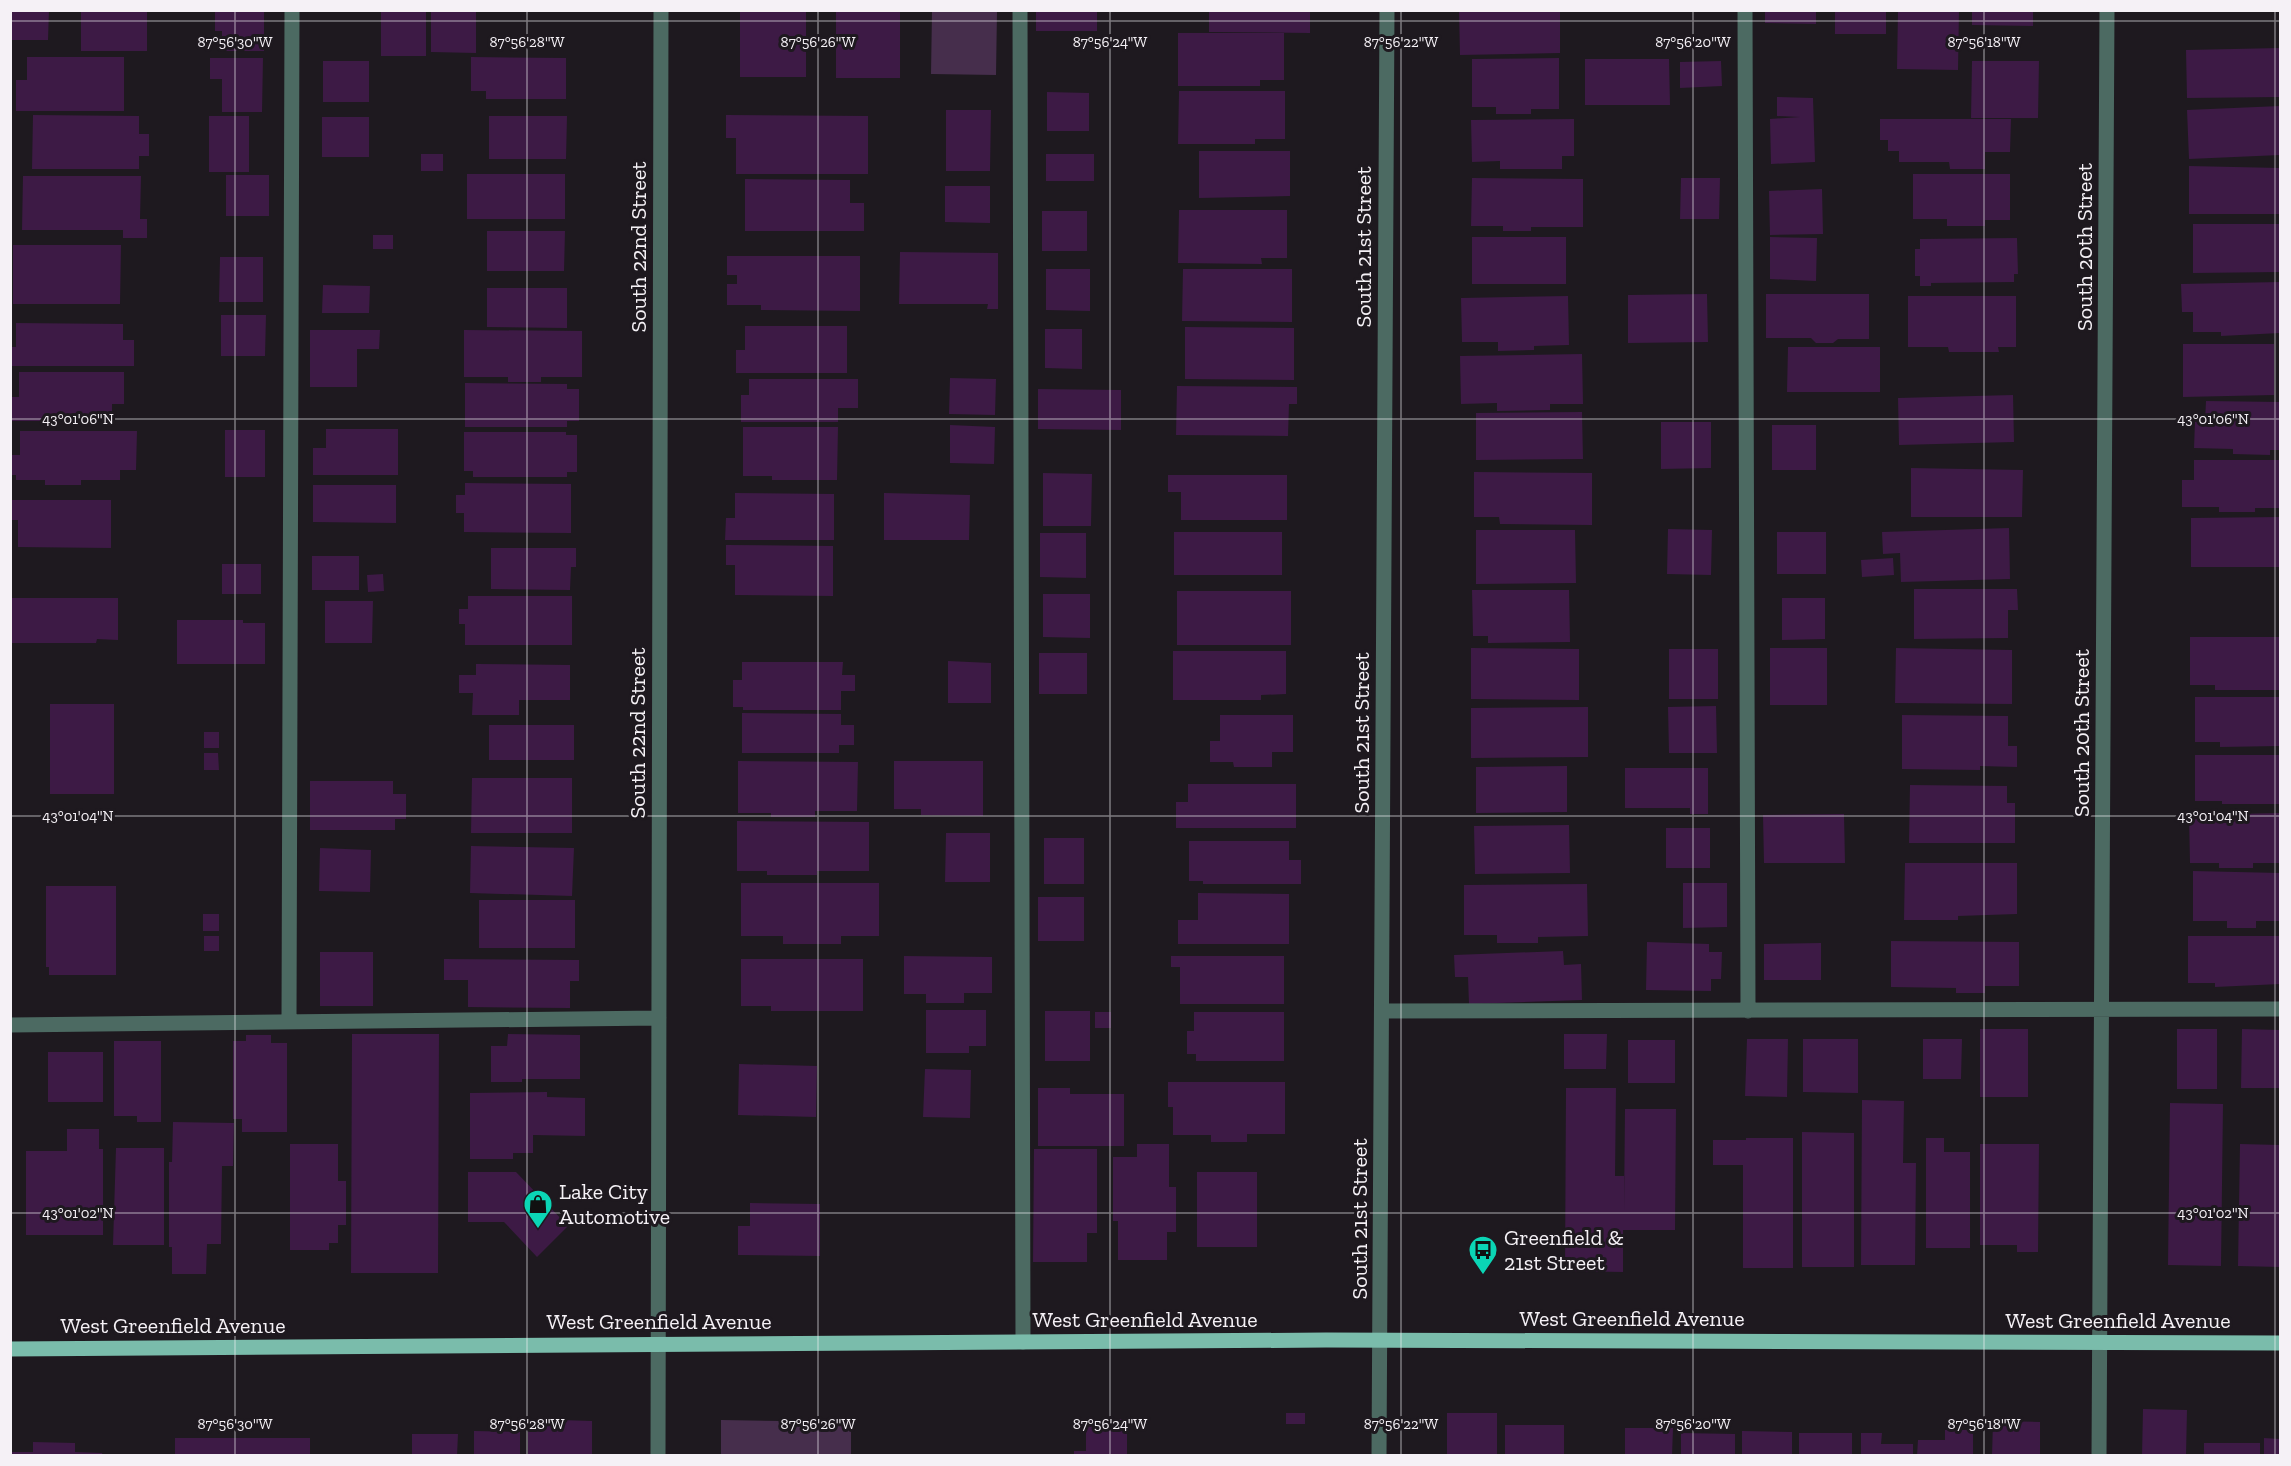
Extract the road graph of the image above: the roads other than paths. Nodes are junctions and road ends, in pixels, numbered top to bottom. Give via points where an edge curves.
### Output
1 (292, 10) edge
2 (661, 10) edge
3 (1020, 10) edge
4 (1387, 10) edge
5 (1745, 10) edge
6 (2107, 10) edge
7 (2102, 1009) junction
8 (2280, 1009) edge
9 (1382, 1011) junction
10 (1748, 1011) junction
11 (659, 1018) junction
12 (289, 1022) junction
13 (10, 1025) edge
14 (1380, 1340) junction
15 (1023, 1342) junction
16 (2101, 1342) junction
17 (658, 1343) junction
18 (2280, 1343) edge
19 (10, 1349) edge
20 (658, 1455) edge
21 (1379, 1455) edge
22 (2098, 1455) edge

1 - 12 street
2 - 11 street, South 22nd Street
3 - 15 street
4 - 9 street, South 21st Street
5 - 10 street
6 - 7 street, South 20th Street
7 - 8 street
7 - 10 street
7 - 16 street, South 20th Street
9 - 10 street
9 - 14 street, South 21st Street
11 - 12 street
11 - 17 street, South 22nd Street
12 - 13 street
14 - 15 main road, West Greenfield Avenue
14 - 16 main road, West Greenfield Avenue
14 - 21 street, South 21st Street
15 - 17 main road, West Greenfield Avenue
16 - 18 main road, West Greenfield Avenue
16 - 22 street, South 20th Street
17 - 19 main road, West Greenfield Avenue
17 - 20 street, South 22nd Street

